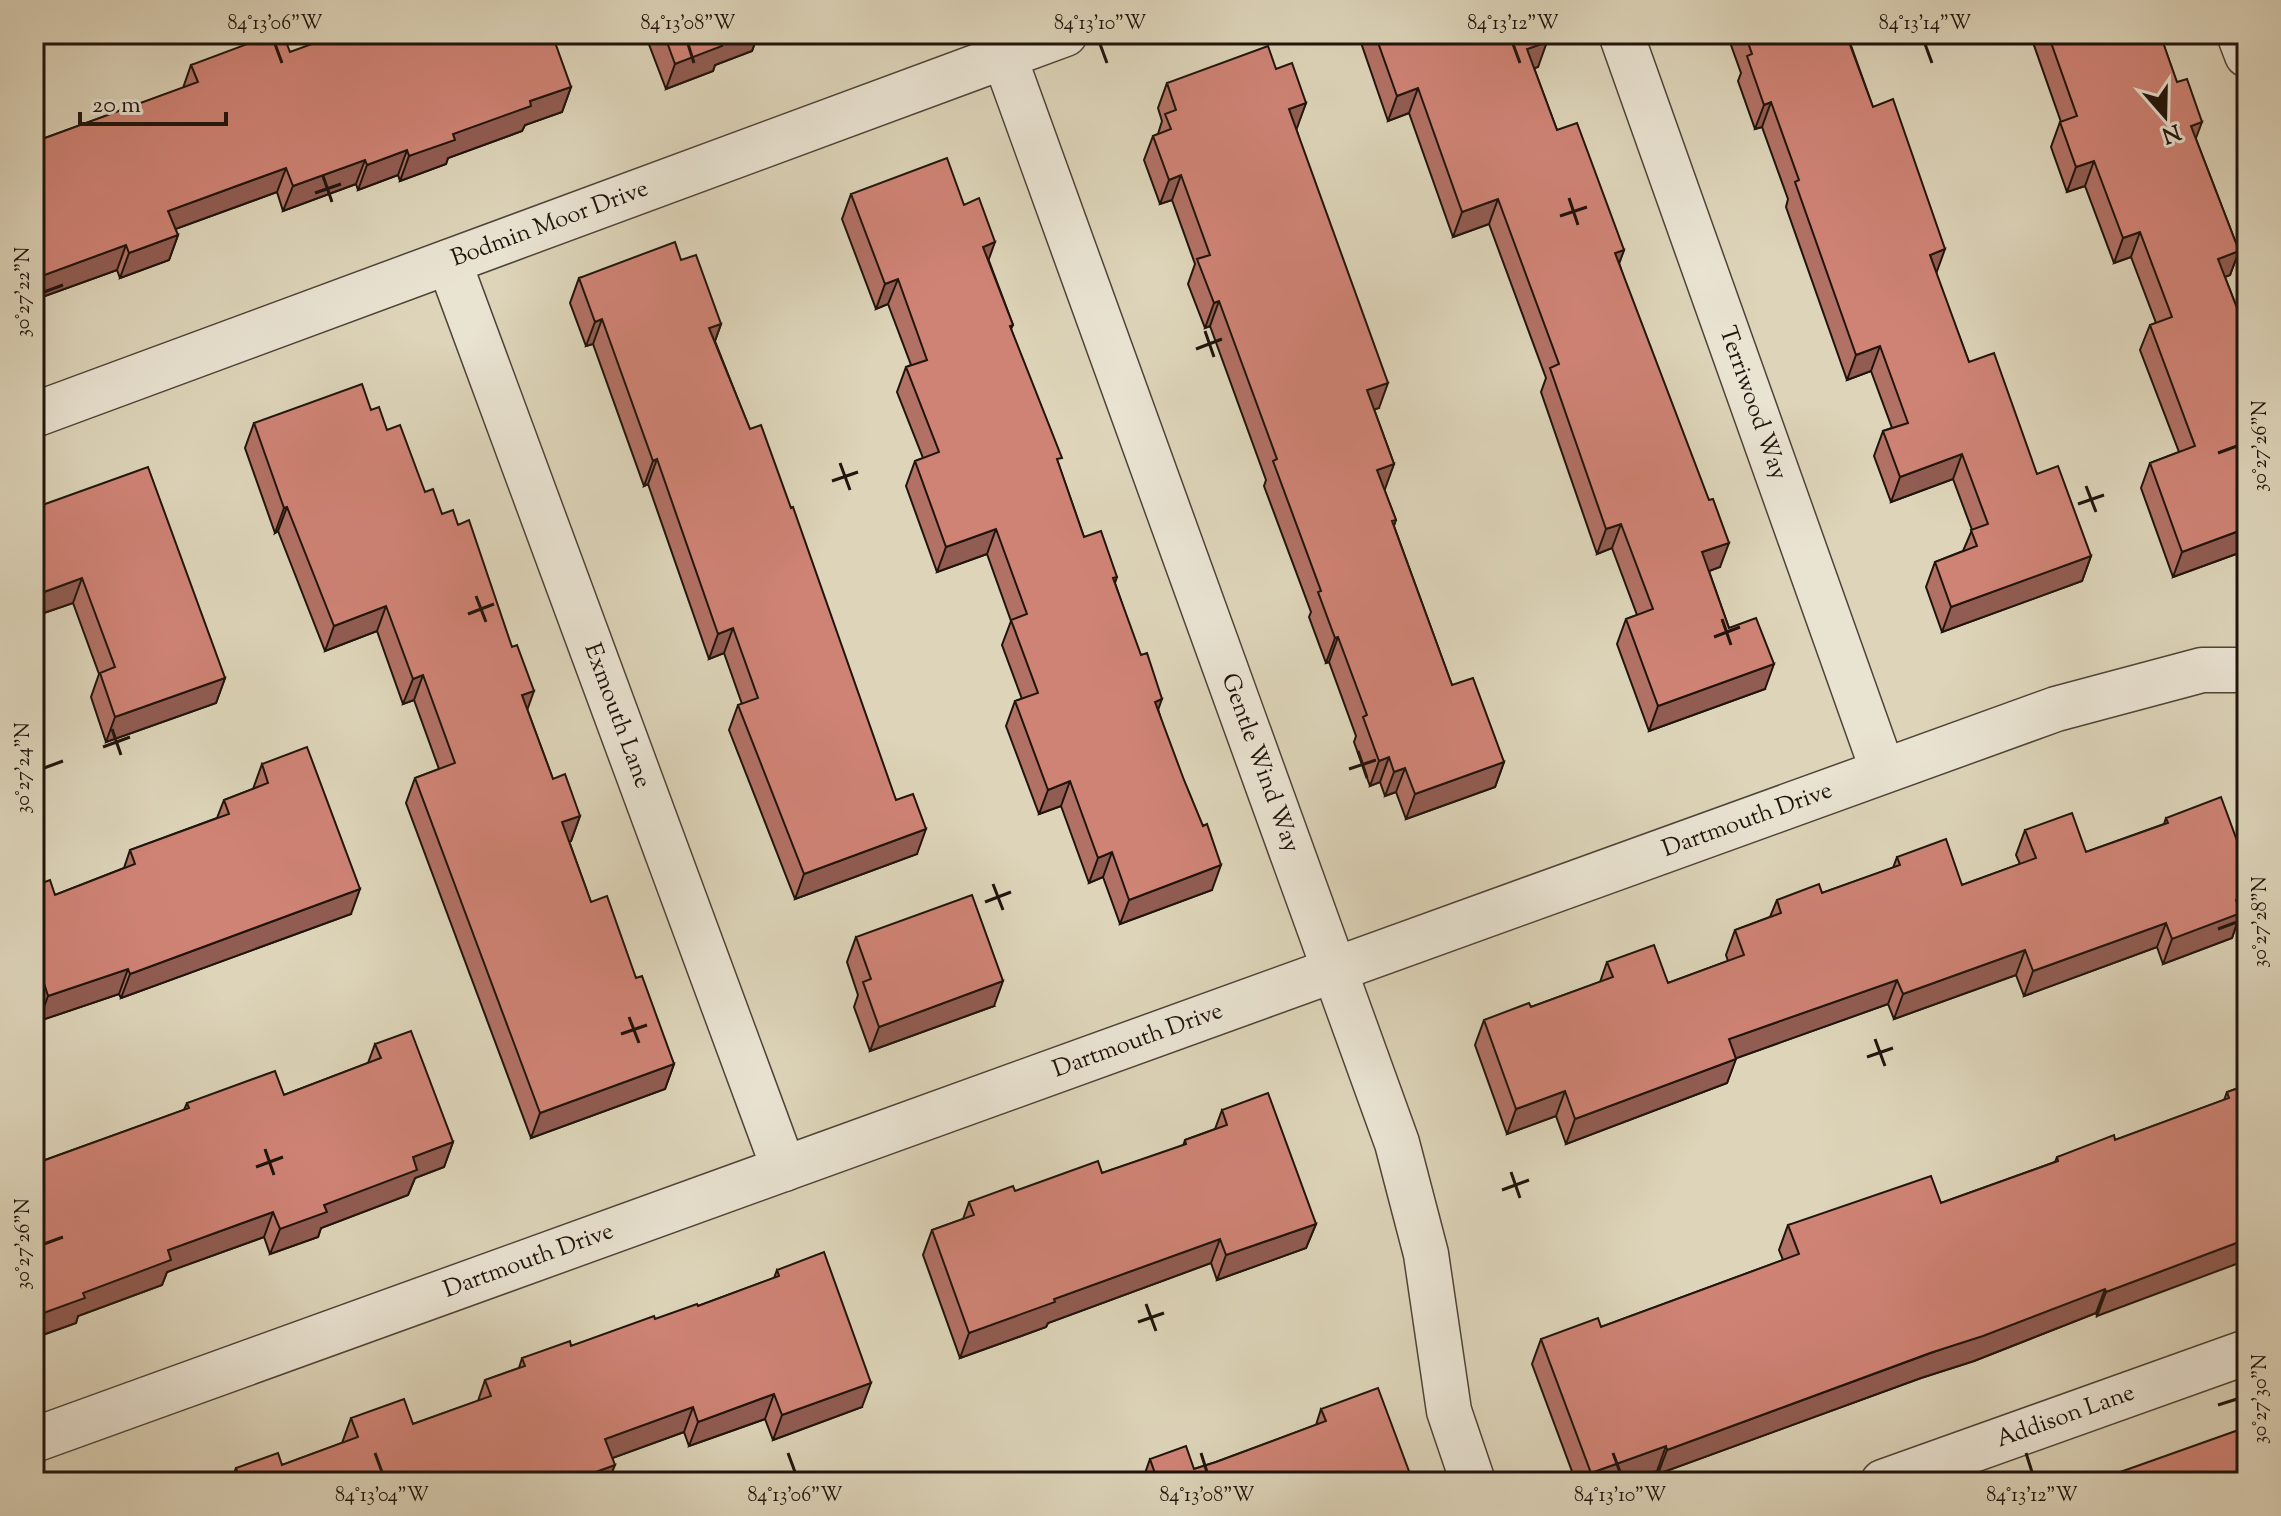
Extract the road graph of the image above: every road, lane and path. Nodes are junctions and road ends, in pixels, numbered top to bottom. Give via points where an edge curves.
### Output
1 (1065, 34) edge
2 (1621, 34) edge
3 (2239, 34) edge
4 (2247, 55) edge
5 (1004, 56) junction
6 (449, 262) junction
7 (34, 415) edge
8 (2247, 670) edge
9 (1883, 771) junction
10 (1333, 970) junction
11 (784, 1169) junction
12 (2247, 1352) edge
13 (34, 1440) edge
14 (1473, 1482) edge
15 (1883, 1482) edge

1 - 5 street, Bodmin Moor Drive
2 - 9 street, Terriwood Way
3 - 4 street
5 - 6 street, Bodmin Moor Drive
5 - 10 street, Gentle Wind Way
6 - 7 street, Bodmin Moor Drive
6 - 11 street, Exmouth Lane
8 - 9 street, Dartmouth Drive via 2202,670 2056,709
9 - 10 street, Dartmouth Drive
10 - 11 street, Dartmouth Drive
10 - 14 street, Gentle Wind Way via 1397,1143 1426,1254 1449,1411
11 - 13 street, Dartmouth Drive
12 - 15 street, Addison Lane

